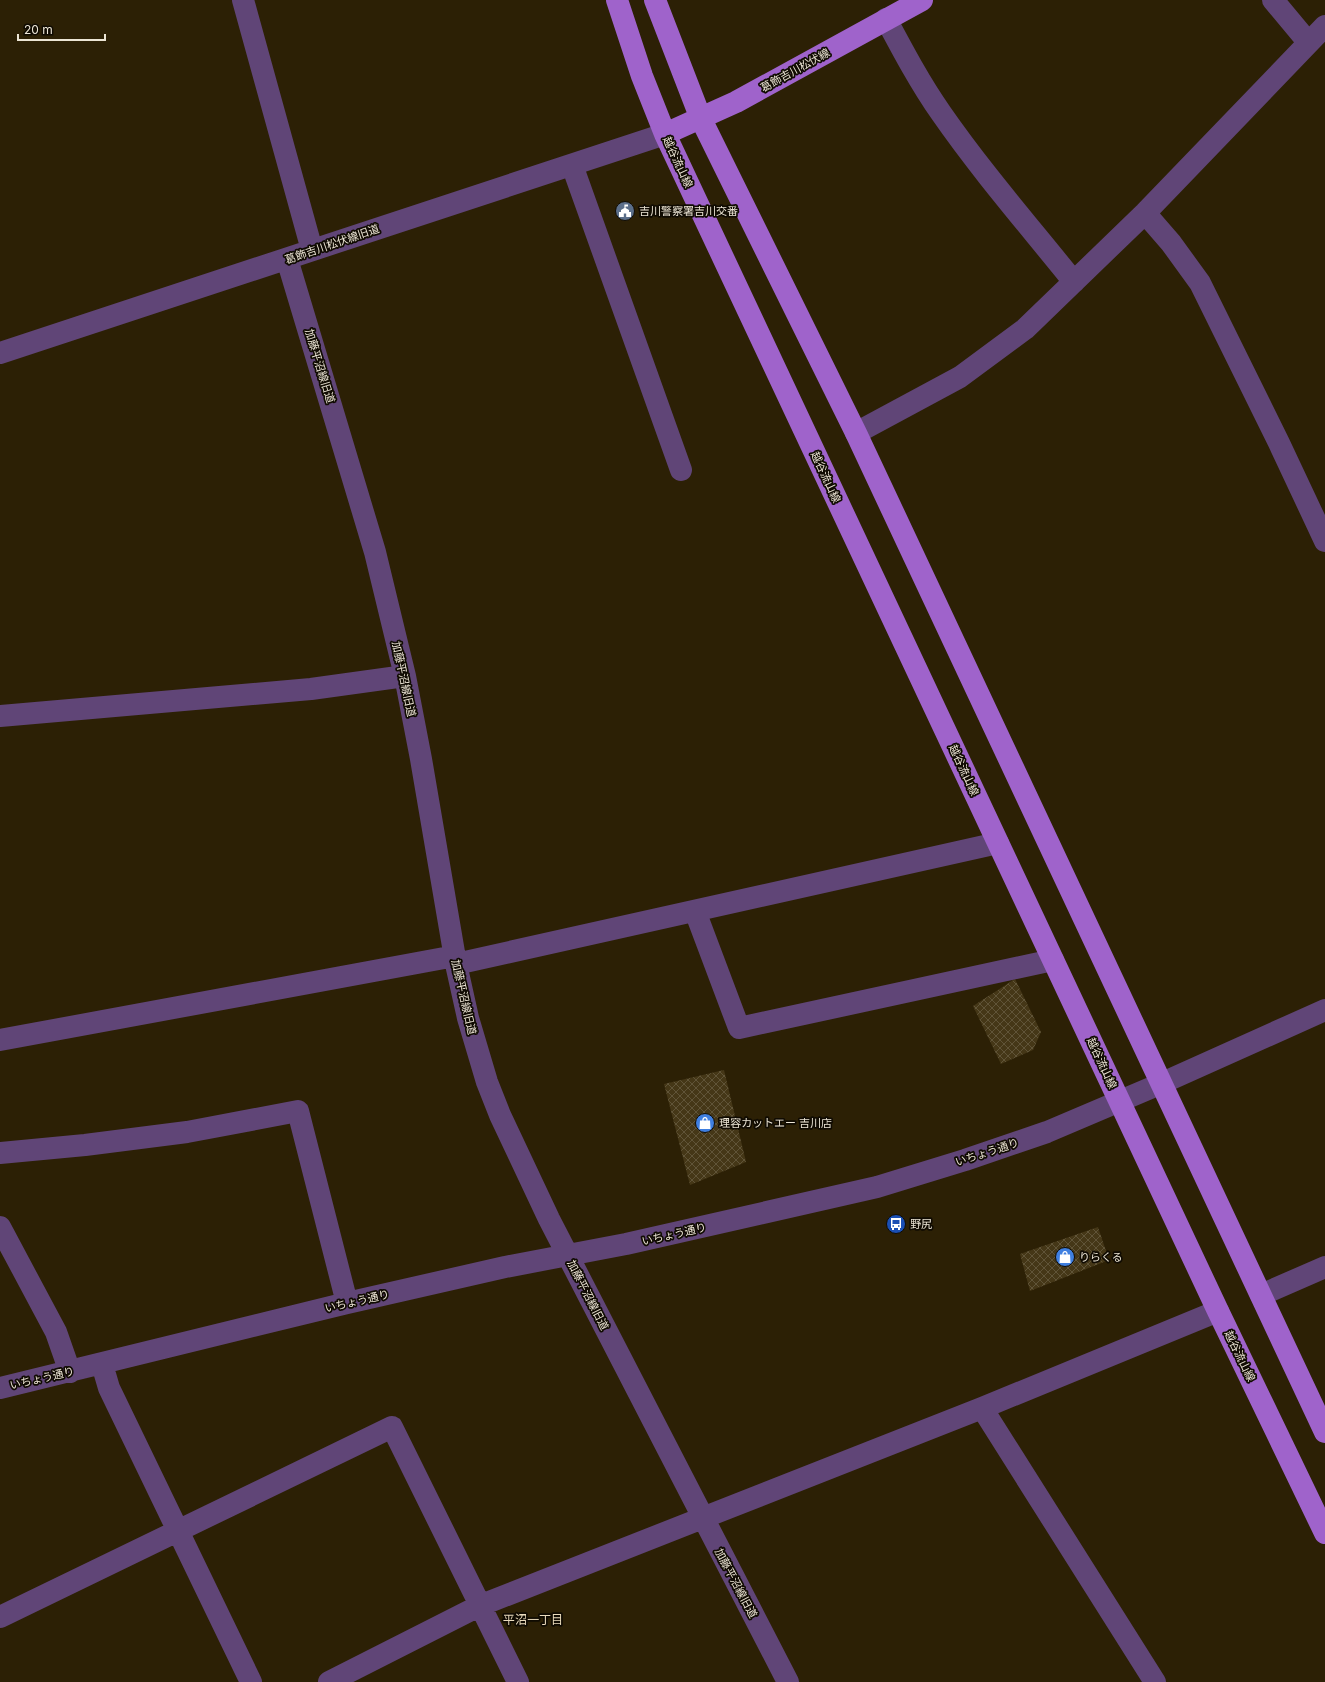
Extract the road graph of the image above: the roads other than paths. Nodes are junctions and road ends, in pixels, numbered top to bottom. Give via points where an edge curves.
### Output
1 (243, 0) edge
2 (617, 0) edge
3 (655, 0) edge
4 (922, 0) edge
5 (1273, 0) edge
6 (886, 19) junction
7 (1325, 26) edge
8 (1308, 42) junction
9 (701, 119) junction
10 (664, 134) junction
11 (572, 165) junction
12 (1145, 213) junction
13 (312, 250) junction
14 (287, 259) junction
15 (1074, 282) junction
16 (0, 353) edge
17 (856, 433) junction
18 (681, 470) dead end
19 (1325, 541) edge
20 (405, 676) junction
21 (0, 716) edge
22 (998, 843) junction
23 (694, 911) junction
24 (455, 960) junction
25 (1054, 960) junction
26 (1325, 1010) edge
27 (0, 1040) edge
28 (1160, 1084) junction
29 (1120, 1101) junction
30 (0, 1153) edge
31 (0, 1227) edge
32 (569, 1256) junction
33 (1325, 1267) edge
34 (1261, 1295) junction
35 (347, 1302) junction
36 (1218, 1311) junction
37 (102, 1364) junction
38 (70, 1372) junction
39 (0, 1388) edge
40 (982, 1408) junction
41 (1325, 1432) edge
42 (702, 1517) junction
43 (178, 1530) junction
44 (1325, 1533) edge
45 (479, 1606) junction
46 (0, 1617) edge
47 (251, 1682) edge
48 (329, 1682) edge
49 (518, 1682) edge
50 (788, 1682) edge
51 (1155, 1682) edge

1 - 13 street
2 - 10 main road, 越谷流山線
3 - 9 main road
4 - 6 main road, 葛飾吉川松伏線
5 - 8 street
6 - 9 main road, 葛飾吉川松伏線
6 - 15 street via 908,62 941,113
7 - 8 street
8 - 12 street
9 - 10 main road, 葛飾吉川松伏線
9 - 17 main road
10 - 11 street, 葛飾吉川松伏線旧道
10 - 22 main road, 越谷流山線
11 - 13 street, 葛飾吉川松伏線旧道
11 - 18 street
12 - 15 street
12 - 19 street via 1200,283
13 - 14 street, 葛飾吉川松伏線旧道
14 - 16 street, 葛飾吉川松伏線旧道
14 - 20 street, 加藤平沼線旧道 via 375,552
15 - 17 street via 1025,329 960,377
17 - 28 main road
20 - 21 street via 311,689
20 - 24 street, 加藤平沼線旧道
22 - 23 street
22 - 25 main road, 越谷流山線
23 - 24 street
23 - 25 street via 739,1028
24 - 27 street
24 - 32 street, 加藤平沼線旧道 via 468,1018 487,1082 518,1155
25 - 29 main road, 越谷流山線
26 - 28 street, いちょう通り
28 - 29 street, いちょう通り
28 - 34 main road
29 - 32 street, いちょう通り via 1047,1132 877,1187
29 - 36 main road, 越谷流山線
30 - 35 street via 187,1132 298,1111
31 - 38 street via 56,1332
32 - 35 street, いちょう通り
32 - 42 street, 加藤平沼線旧道
33 - 34 street
34 - 41 main road
35 - 37 street, いちょう通り
36 - 40 street
36 - 44 main road, 越谷流山線
37 - 38 street, いちょう通り
37 - 43 street via 109,1388
38 - 39 street, いちょう通り
40 - 42 street
40 - 51 street
42 - 45 street
42 - 50 street, 加藤平沼線旧道
43 - 45 street via 392,1427
43 - 46 street
43 - 47 street
45 - 48 street
45 - 49 street

